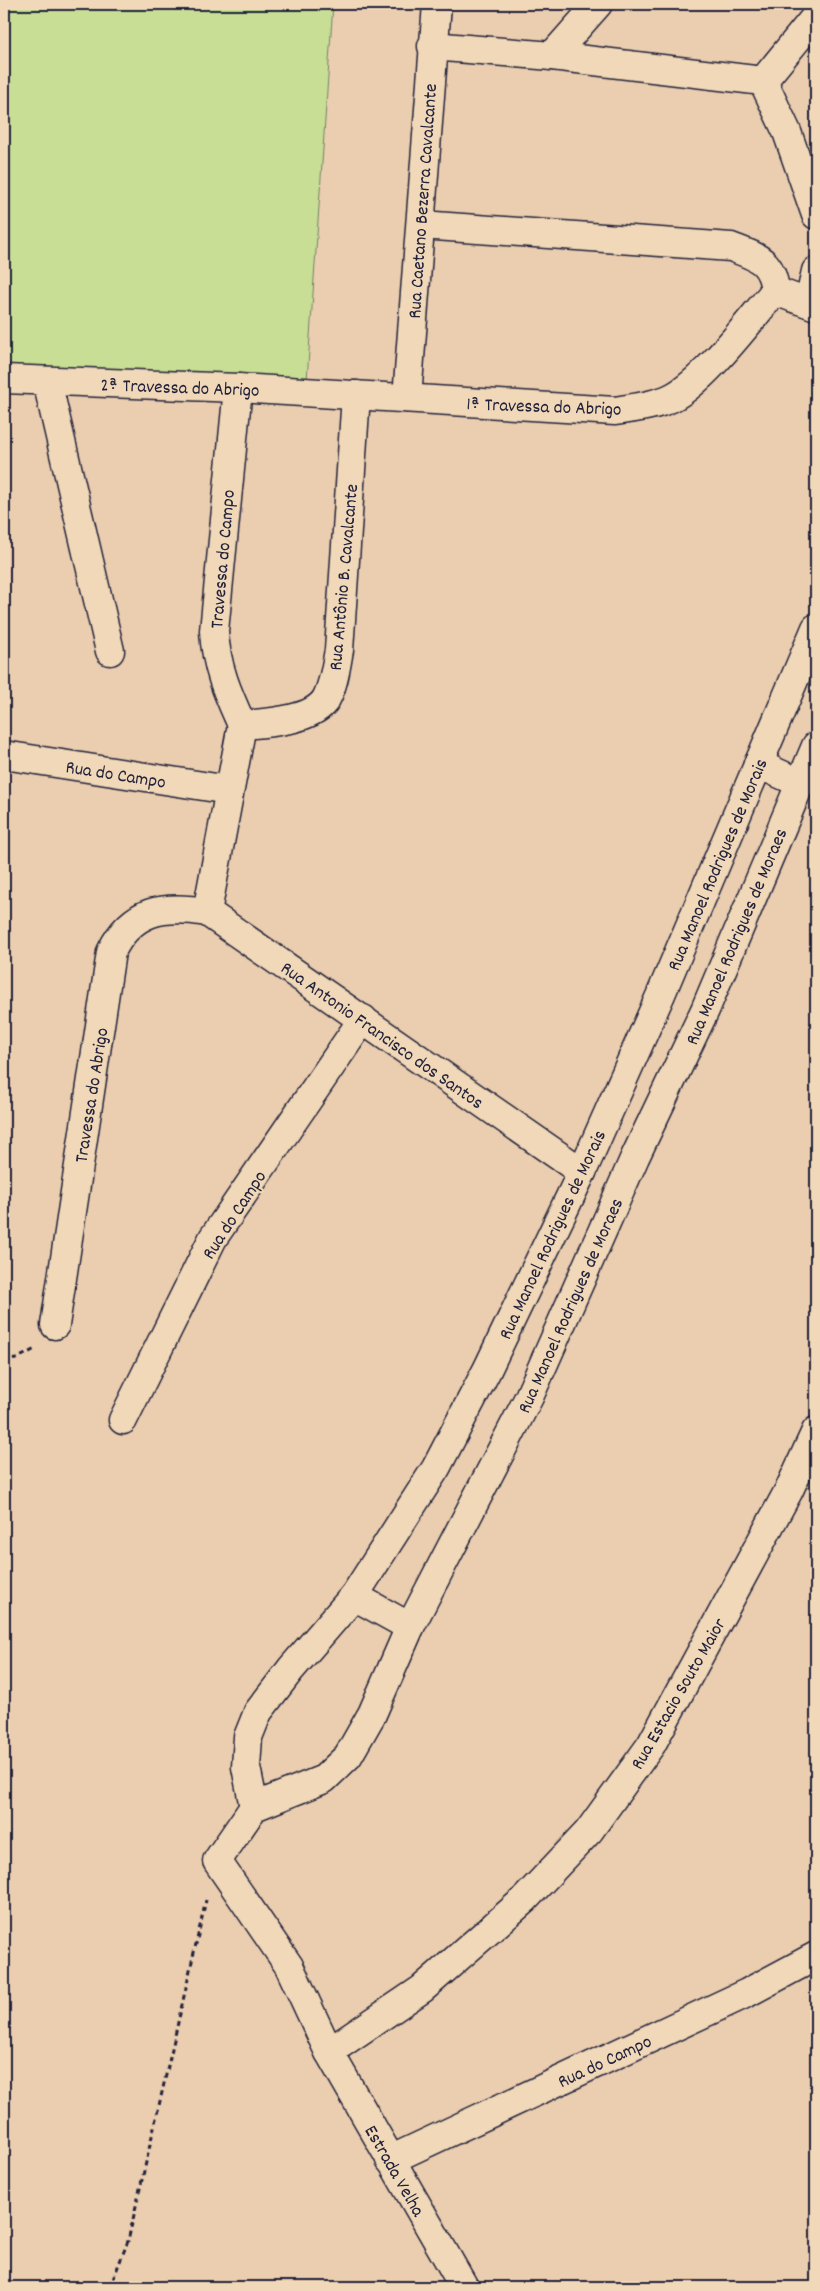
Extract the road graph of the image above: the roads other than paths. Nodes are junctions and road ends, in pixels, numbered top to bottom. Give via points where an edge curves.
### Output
1 (437, 4) edge
2 (598, 4) edge
3 (816, 16) edge
4 (432, 46) junction
5 (552, 56) junction
6 (763, 81) junction
7 (816, 215) edge
8 (420, 225) junction
9 (816, 271) edge
10 (775, 291) junction
11 (812, 305) edge
12 (4, 379) edge
13 (47, 381) junction
14 (238, 388) junction
15 (356, 395) junction
16 (407, 398) junction
17 (816, 628) edge
18 (110, 651) dead end
19 (242, 725) junction
20 (816, 746) edge
21 (4, 755) edge
22 (758, 764) junction
23 (800, 783) junction
24 (229, 790) junction
25 (180, 908) joint
26 (207, 912) junction
27 (363, 1020) junction
28 (582, 1172) junction
29 (56, 1325) dead end
30 (123, 1420) dead end
31 (816, 1431) edge
32 (354, 1596) junction
33 (410, 1627) junction
34 (254, 1806) junction
35 (816, 1956) edge
36 (330, 2052) junction
37 (390, 2160) junction
38 (464, 2287) edge

1 - 4 street, Rua Caetano Bezerra Cavalcante
2 - 5 street
3 - 6 street
4 - 5 street
4 - 8 street, Rua Caetano Bezerra Cavalcante
5 - 6 street
6 - 7 street via 787,132
8 - 10 street via 731,247 766,263 773,276
8 - 16 street, Rua Caetano Bezerra Cavalcante
9 - 11 street
10 - 11 street
10 - 16 street, 1ª Travessa do Abrigo via 705,372 672,398 615,411
12 - 13 street, 2ª Travessa do Abrigo
13 - 14 street, 2ª Travessa do Abrigo
13 - 18 street
14 - 15 street, 2ª Travessa do Abrigo
14 - 19 street, Travessa do Campo via 214,631 215,656
15 - 16 street, 1ª Travessa do Abrigo
15 - 19 street, Rua Antônio B. Cavalcante via 339,650 332,683 325,701 308,713 286,722
17 - 22 street, Rua Manoel Rodrigues de Morais
19 - 24 street
20 - 23 street, Rua Manoel Rodrigues de Moraes
21 - 24 street, Rua do Campo
22 - 23 street
22 - 28 street, Rua Manoel Rodrigues de Morais
23 - 33 street, Rua Manoel Rodrigues de Moraes via 705,1010 635,1156 528,1397
24 - 26 street
25 - 26 street, Rua Antonio Francisco dos Santos
25 - 29 street, Travessa do Abrigo via 151,912 133,921 120,934 111,952
26 - 27 street, Rua Antonio Francisco dos Santos
27 - 28 street, Rua Antonio Francisco dos Santos
27 - 30 street, Rua do Campo via 213,1238
28 - 32 street, Rua Manoel Rodrigues de Morais via 436,1468
31 - 36 street, Rua Estacio Souto Maior via 789,1490 651,1745 589,1831 525,1899 422,1990
32 - 33 street
32 - 34 street, Rua Manoel Rodrigues de Morais via 258,1712 248,1737 246,1767
33 - 34 street, Rua Manoel Rodrigues de Moraes via 372,1714 348,1756 324,1779
34 - 36 street, Estrada Velha via 217,1861 289,1966
35 - 37 street, Rua do Campo via 747,1993
36 - 37 street, Estrada Velha
37 - 38 street, Estrada Velha

